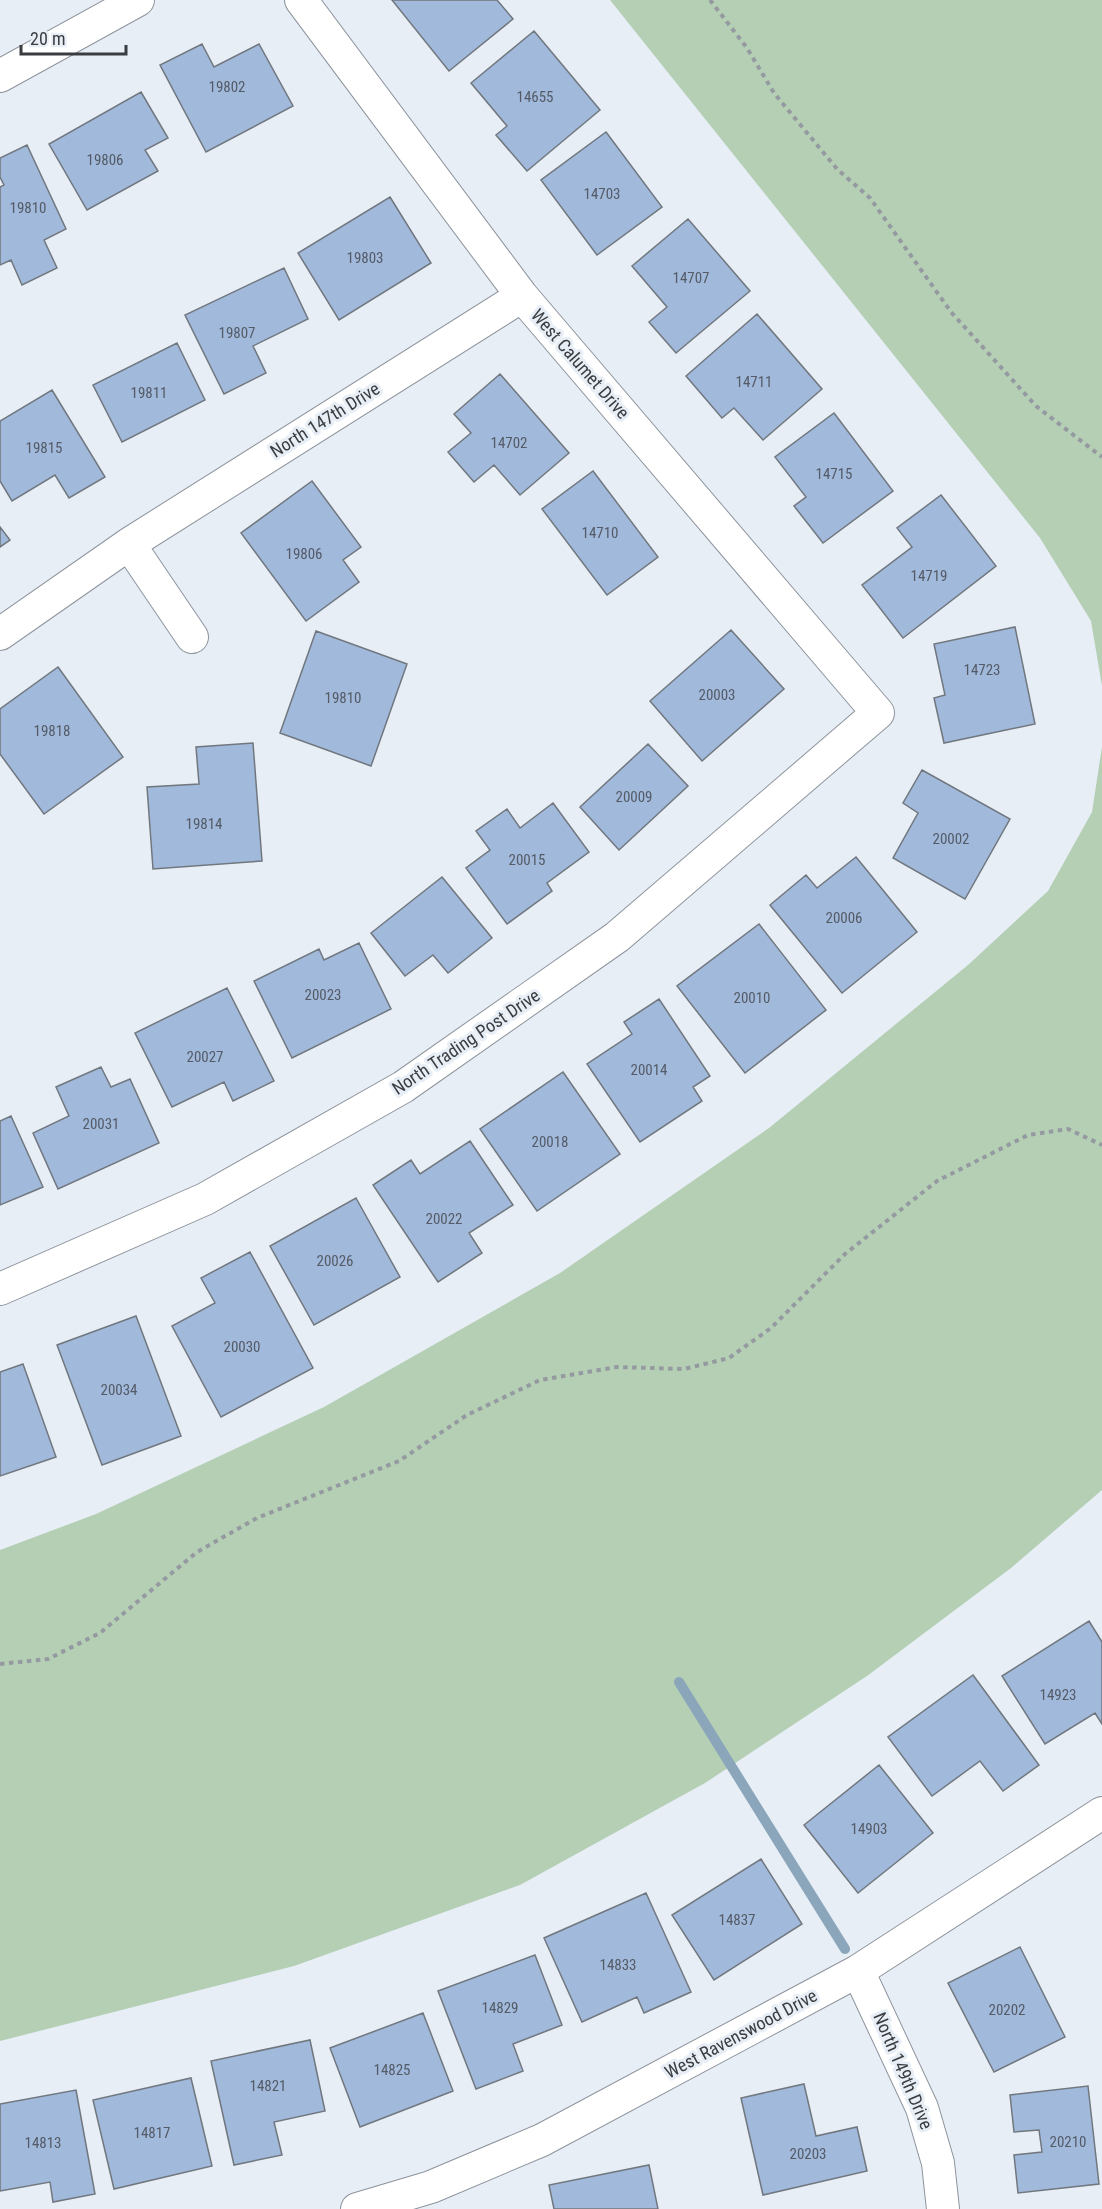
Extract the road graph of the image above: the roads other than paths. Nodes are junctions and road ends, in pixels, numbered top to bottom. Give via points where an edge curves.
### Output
1 (138, 0) edge
2 (301, 0) edge
3 (0, 75) edge
4 (522, 296) junction
5 (129, 544) junction
6 (0, 634) edge
7 (192, 637) dead end
8 (878, 713) joint
9 (0, 1289) edge
10 (1102, 1813) edge
11 (858, 1971) junction
12 (435, 2198) edge
13 (357, 2209) edge
14 (943, 2209) edge

1 - 3 street
2 - 4 street, West Calumet Drive
4 - 5 street, North 147th Drive
4 - 8 street, West Calumet Drive
5 - 6 street, North 147th Drive
5 - 7 street
8 - 9 street, North Trading Post Drive via 617,937 402,1087 205,1199
10 - 11 street, West Ravenswood Drive
11 - 12 street, West Ravenswood Drive
11 - 14 street, North 149th Drive via 922,2108 938,2163
12 - 13 street, West Ravenswood Drive

